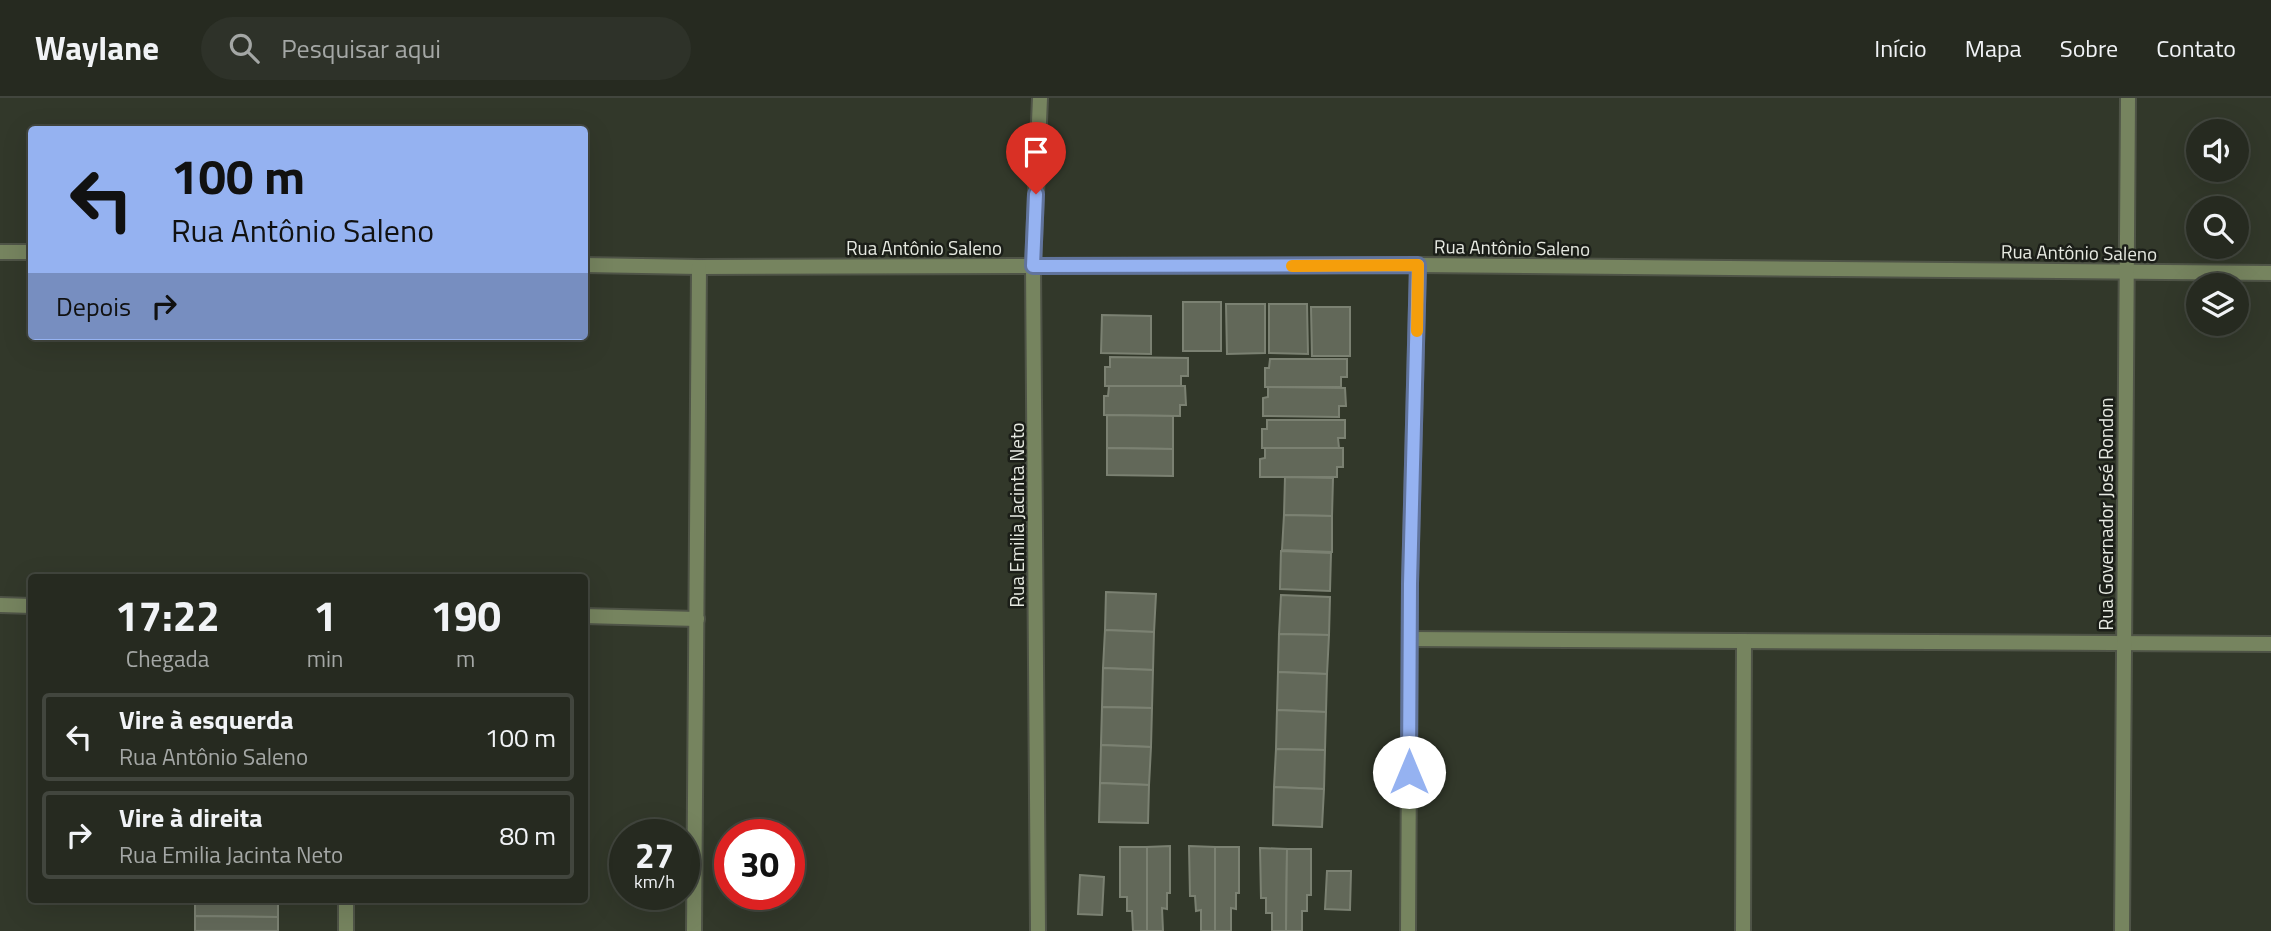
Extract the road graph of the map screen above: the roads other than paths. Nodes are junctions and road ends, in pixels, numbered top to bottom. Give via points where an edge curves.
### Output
1 (1040, 98) edge
2 (2128, 98) edge
3 (0, 252) edge
4 (28, 253) edge
5 (588, 265) edge
6 (1418, 265) junction
7 (1033, 266) junction
8 (699, 267) junction
9 (2125, 271) junction
10 (2271, 273) edge
11 (0, 605) edge
12 (28, 606) edge
13 (588, 616) edge
14 (697, 619) junction
15 (1410, 639) junction
16 (1744, 641) junction
17 (2124, 643) junction
18 (2271, 644) edge
19 (346, 903) edge
20 (346, 931) edge
21 (694, 931) edge
22 (1038, 931) edge
23 (1408, 931) edge
24 (1743, 931) edge
25 (2122, 931) edge

1 - 7 street, Rua Emilia Jacinta Neto
2 - 9 street, Rua Governador José Rondon
3 - 4 street
5 - 8 street, Rua Antônio Saleno
6 - 7 street, Rua Antônio Saleno
6 - 9 street, Rua Antônio Saleno
6 - 15 street
7 - 8 street, Rua Antônio Saleno
7 - 22 street, Rua Emilia Jacinta Neto
8 - 14 street
9 - 10 street, Rua Antônio Saleno
9 - 17 street, Rua Governador José Rondon
11 - 12 street
13 - 14 street
14 - 21 street
15 - 16 street
15 - 23 street
16 - 17 street
16 - 24 street
17 - 18 street
17 - 25 street, Rua Governador José Rondon
19 - 20 street

